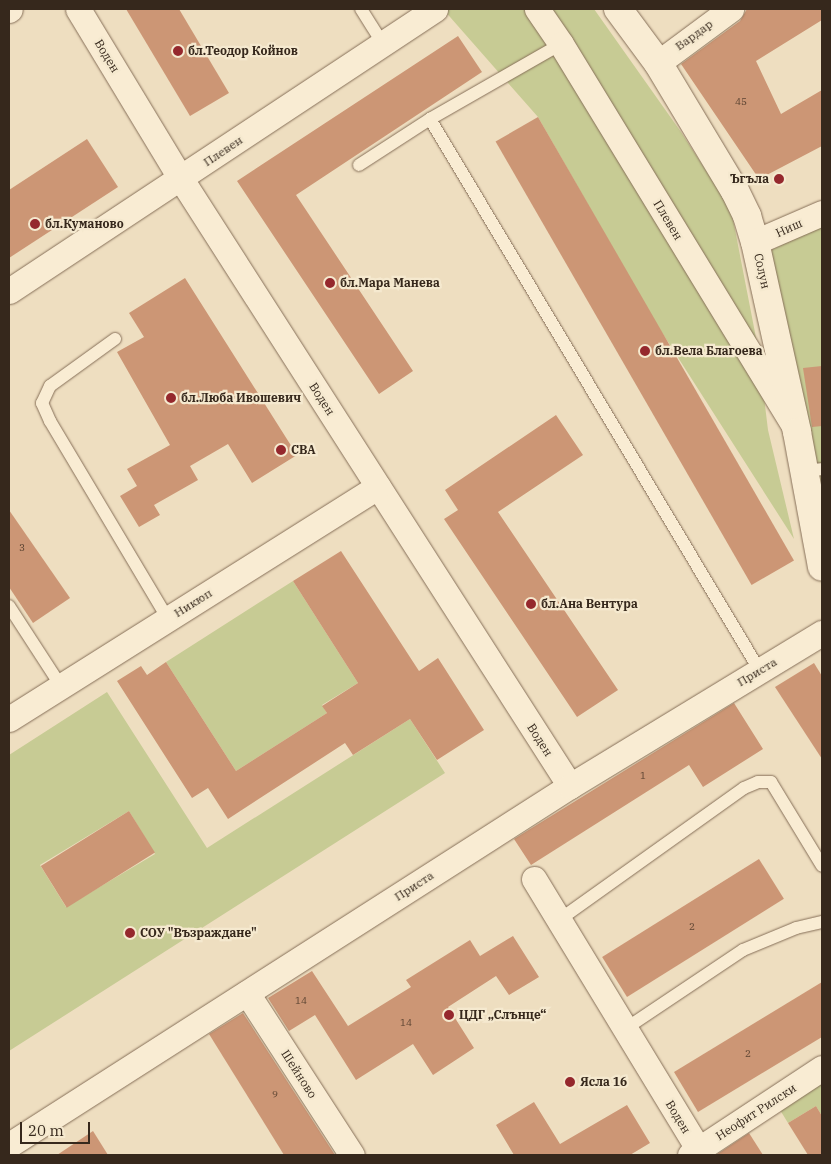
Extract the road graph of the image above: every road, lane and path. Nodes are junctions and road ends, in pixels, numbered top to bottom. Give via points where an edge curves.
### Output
1 (78, 9) edge
2 (361, 9) edge
3 (435, 9) edge
4 (537, 9) edge
5 (618, 9) edge
6 (731, 9) edge
7 (383, 44) junction
8 (561, 44) junction
9 (658, 63) junction
10 (430, 119) junction
11 (359, 165) dead end
12 (181, 179) junction
13 (822, 213) edge
14 (755, 242) junction
15 (9, 291) edge
16 (115, 340) dead end
17 (797, 432) junction
18 (813, 470) edge
19 (378, 487) junction
20 (822, 567) edge
21 (9, 606) edge
22 (168, 619) junction
23 (822, 633) edge
24 (760, 671) junction
25 (61, 686) junction
26 (9, 719) edge
27 (570, 786) junction
28 (822, 866) edge
29 (534, 879) dead end
30 (559, 920) junction
31 (822, 922) edge
32 (247, 993) junction
33 (625, 1029) junction
34 (822, 1068) edge
35 (9, 1145) edge
36 (694, 1152) edge
37 (352, 1155) edge

1 - 12 street, Воден
2 - 7 lane
3 - 7 street, Плевен
4 - 8 street, Плевен
5 - 9 street, Солун
6 - 9 street, Вардар
7 - 12 street, Плевен
8 - 10 lane
8 - 17 street, Плевен
9 - 14 street, Солун via 735,191
10 - 11 lane
10 - 24 lane
12 - 15 street, Плевен
12 - 19 street, Воден
13 - 14 street, Ниш
14 - 17 street, Солун
16 - 22 lane via 50,386 42,403 50,422
17 - 18 street, Солун
18 - 20 street, Солун
19 - 22 street, Никюп
19 - 27 street, Воден
21 - 25 lane
22 - 25 street, Никюп
23 - 24 street, Приста
24 - 27 street, Приста
25 - 26 street, Никюп
27 - 32 street, Приста
28 - 30 lane via 771,782 758,782 744,788
29 - 30 street, Воден
30 - 33 street, Воден
31 - 33 lane via 796,928 743,950
32 - 35 street, Приста
32 - 37 street, Шейново
33 - 36 street, Воден
34 - 36 street, Неофит Рилски

